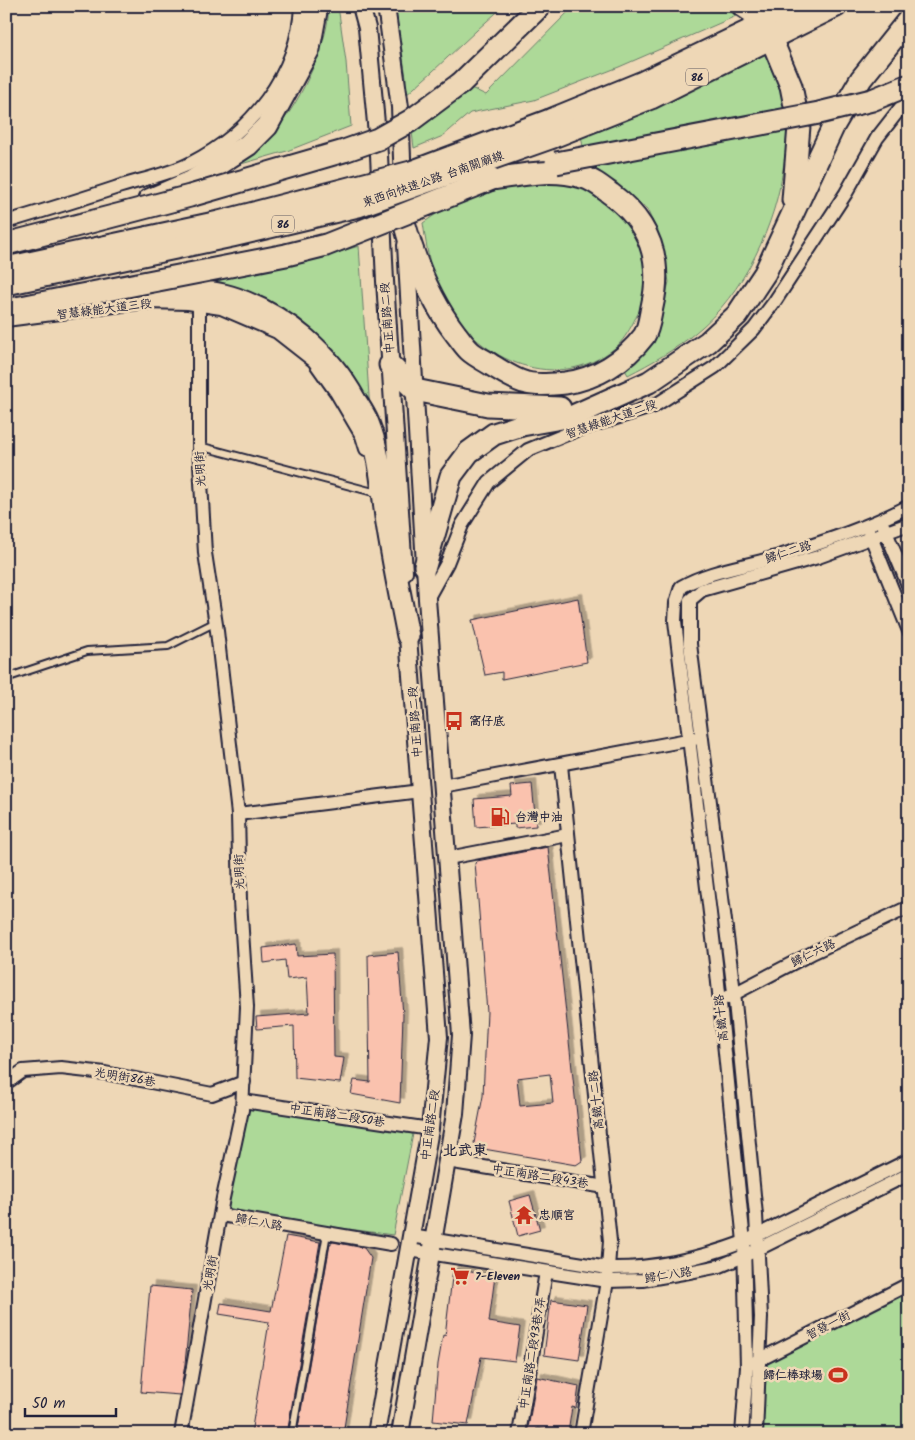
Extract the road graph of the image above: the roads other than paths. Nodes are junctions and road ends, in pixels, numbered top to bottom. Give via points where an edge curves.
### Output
1 (301, 6) edge
2 (317, 6) edge
3 (361, 6) edge
4 (386, 6) edge
5 (540, 6) edge
6 (801, 6) edge
7 (836, 6) edge
8 (909, 19) edge
9 (773, 43) dead end
10 (909, 85) edge
11 (909, 97) edge
12 (552, 128) junction
13 (492, 179) junction
14 (97, 221) junction
15 (6, 222) edge
16 (404, 222) junction
17 (790, 223) junction
18 (6, 244) edge
19 (6, 268) edge
20 (6, 284) edge
21 (76, 296) junction
22 (199, 306) junction
23 (6, 310) edge
24 (6, 320) edge
25 (390, 365) junction
26 (415, 390) junction
27 (602, 402) junction
28 (199, 446) junction
29 (377, 493) junction
30 (909, 506) edge
31 (386, 516) junction
32 (879, 520) junction
33 (909, 524) edge
34 (867, 525) junction
35 (887, 533) junction
36 (871, 539) junction
37 (425, 566) junction
38 (909, 587) edge
39 (428, 599) junction
40 (676, 603) joint
41 (689, 617) joint
42 (216, 622) junction
43 (909, 632) edge
44 (408, 636) junction
45 (6, 678) edge
46 (696, 738) junction
47 (561, 764) junction
48 (442, 786) junction
49 (420, 791) junction
50 (238, 814) junction
51 (568, 835) junction
52 (448, 858) junction
53 (909, 907) edge
54 (734, 992) junction
55 (719, 1003) junction
56 (6, 1082) edge
57 (244, 1082) junction
58 (243, 1101) junction
59 (430, 1129) junction
60 (909, 1160) edge
61 (447, 1161) junction
62 (909, 1174) edge
63 (605, 1186) junction
64 (221, 1215) junction
65 (327, 1233) junction
66 (758, 1235) junction
67 (403, 1242) junction
68 (744, 1242) junction
69 (432, 1247) junction
70 (758, 1250) junction
71 (744, 1256) junction
72 (546, 1272) junction
73 (608, 1275) junction
74 (909, 1284) edge
75 (760, 1359) junction
76 (747, 1367) junction
77 (181, 1434) edge
78 (292, 1434) edge
79 (376, 1434) edge
80 (400, 1434) edge
81 (519, 1434) edge
82 (581, 1434) edge
83 (742, 1434) edge
84 (756, 1434) edge

1 - 15 street via 299,27 280,82 258,112 228,141 190,164
2 - 14 highway, bridge via 309,50 267,126 248,145 191,182
3 - 25 street, 中正南路二段 via 367,28 379,155
4 - 16 street, 中正南路二段 via 400,106
5 - 14 highway, bridge via 461,83 410,122 378,139 257,178
6 - 12 highway, 東西向快速公路 台南關廟線 / 86
7 - 12 highway, 東西向快速公路 台南關廟線 / 86 via 651,98
8 - 17 highway via 861,79 838,118
9 - 17 highway via 791,86 799,126 797,175
10 - 13 highway, bridge via 872,100 820,114 556,163
11 - 39 street, 智慧綠能大道二段 via 877,138 841,200 754,329 715,367 654,406 574,431 528,450 489,482 462,524
12 - 19 highway, 東西向快速公路 台南關廟線 / 86, bridge via 322,196
12 - 20 highway, 東西向快速公路 台南關廟線 / 86, bridge via 358,206
13 - 16 highway via 557,172 583,177 628,207 650,241 657,270 645,334 624,356 600,373 578,382 526,383 470,351 444,318 427,288
13 - 21 highway, bridge via 326,244 248,263
14 - 18 highway, bridge
16 - 26 street, 中正南路二段
17 - 27 highway via 738,314 708,342 649,382
21 - 23 highway
21 - 31 highway, bridge via 162,290 201,292 236,299 276,317 314,345 343,378 368,423 382,479
22 - 24 street, 智慧綠能大道三段 via 145,302
22 - 28 street, 光明街
22 - 29 street, 智慧綠能大道三段 via 221,308 277,332 314,361 362,436
25 - 26 highway
25 - 44 street, 中正南路二段
26 - 27 highway via 488,405 551,410
26 - 37 street, 中正南路二段
27 - 37 highway via 573,416 522,425 494,434 469,452 451,476
28 - 29 lane
28 - 42 street, 光明街 via 205,553
29 - 31 street, 智慧綠能大道三段
30 - 32 street, 歸仁二路
31 - 44 highway
32 - 34 street, 歸仁二路
32 - 35 street
33 - 35 street, 歸仁二路
34 - 36 street
34 - 40 street, 歸仁二路 via 775,557 698,578 681,587
35 - 36 street, 歸仁二路
35 - 38 street
36 - 41 street, 歸仁二路 via 702,590 690,600
36 - 43 street
37 - 39 street, 中正南路二段
39 - 48 street, 中正南路二段
40 - 46 street, 高鐵十路 via 675,621
41 - 46 street, 高鐵十路
42 - 45 lane via 168,646 87,651
42 - 50 street, 光明街
44 - 49 street, 中正南路二段
46 - 47 street
46 - 54 street, 高鐵十路
46 - 55 street, 高鐵十路
47 - 48 street
47 - 51 street, 高鐵十二路
48 - 52 street, 中正南路二段
49 - 50 street
49 - 59 street, 中正南路二段 via 439,1037
50 - 57 street, 光明街 via 247,1007
51 - 52 street
51 - 63 street, 高鐵十二路
52 - 61 street, 中正南路二段 via 461,1035 455,1114
53 - 54 street, 歸仁六路
54 - 55 street, 歸仁六路
54 - 66 street, 高鐵十路
55 - 68 street, 高鐵十路
56 - 57 street, 光明街86巷 via 23,1070 61,1068 105,1073 212,1094
57 - 58 street, 光明街
58 - 59 street, 中正南路二段50巷
58 - 64 street, 光明街
59 - 67 street, 中正南路二段
60 - 66 street, 歸仁八路
61 - 63 street, 中正南路二段43巷
61 - 69 street, 中正南路二段
62 - 70 street, 歸仁八路
63 - 73 street, 高鐵十二路 via 610,1241
64 - 65 street, 歸仁八路
64 - 77 street, 光明街
65 - 67 street, 歸仁八路
65 - 78 lane
66 - 68 street, 歸仁八路
66 - 70 street, 高鐵十路
67 - 69 street, 歸仁八路
67 - 79 street, 中正南路二段
68 - 71 street, 高鐵十路
68 - 73 street, 歸仁八路 via 687,1259
69 - 72 street, 歸仁八路
69 - 73 street, 歸仁八路
69 - 80 street, 中正南路二段
70 - 71 street, 歸仁八路
70 - 75 street, 高鐵十路
71 - 73 street, 歸仁八路 via 720,1266 642,1280
71 - 76 street, 高鐵十路
72 - 73 street, 歸仁八路
72 - 81 street, 中正南路二段93巷7弄
73 - 82 street, 高鐵十二路
74 - 75 street, 智發一街
75 - 76 street, 智發一街
75 - 84 street, 高鐵十路
76 - 83 street, 高鐵十路

